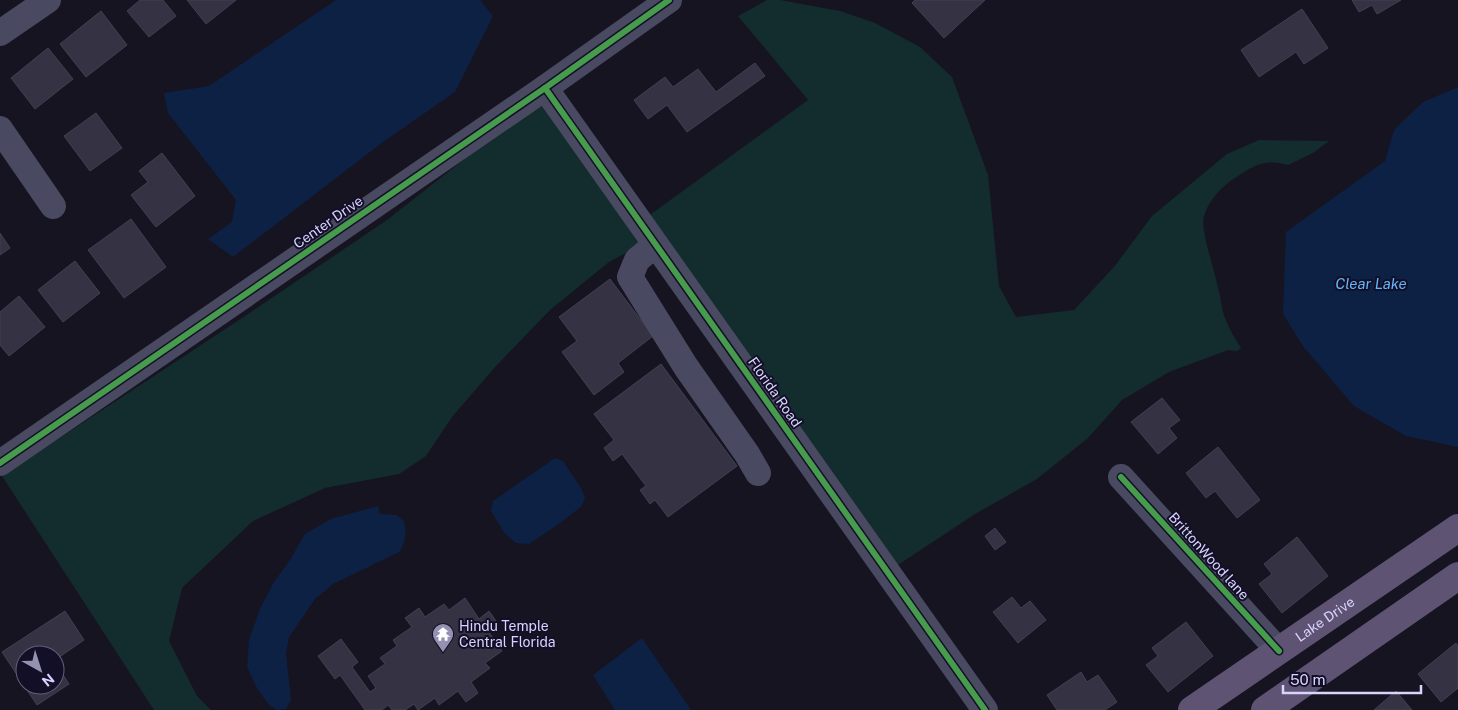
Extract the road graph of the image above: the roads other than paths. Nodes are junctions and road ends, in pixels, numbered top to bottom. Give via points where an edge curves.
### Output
1 (48, 0) edge
2 (669, 0) edge
3 (0, 33) edge
4 (545, 88) junction
5 (0, 129) edge
6 (53, 206) dead end
7 (655, 244) junction
8 (0, 463) edge
9 (758, 472) dead end
10 (1121, 477) dead end
11 (1458, 528) edge
12 (1458, 576) edge
13 (1279, 651) junction
14 (985, 710) edge
15 (1192, 710) edge
16 (1265, 710) edge

1 - 3 street
2 - 4 street, Center Drive
4 - 7 street, Florida Road
4 - 8 street, Center Drive
5 - 6 street
7 - 9 street via 637,260 630,277 686,367
7 - 14 street, Florida Road
10 - 13 street, BrittonWood lane
11 - 13 main road, Lake Drive
12 - 16 main road
13 - 15 main road, Lake Drive

